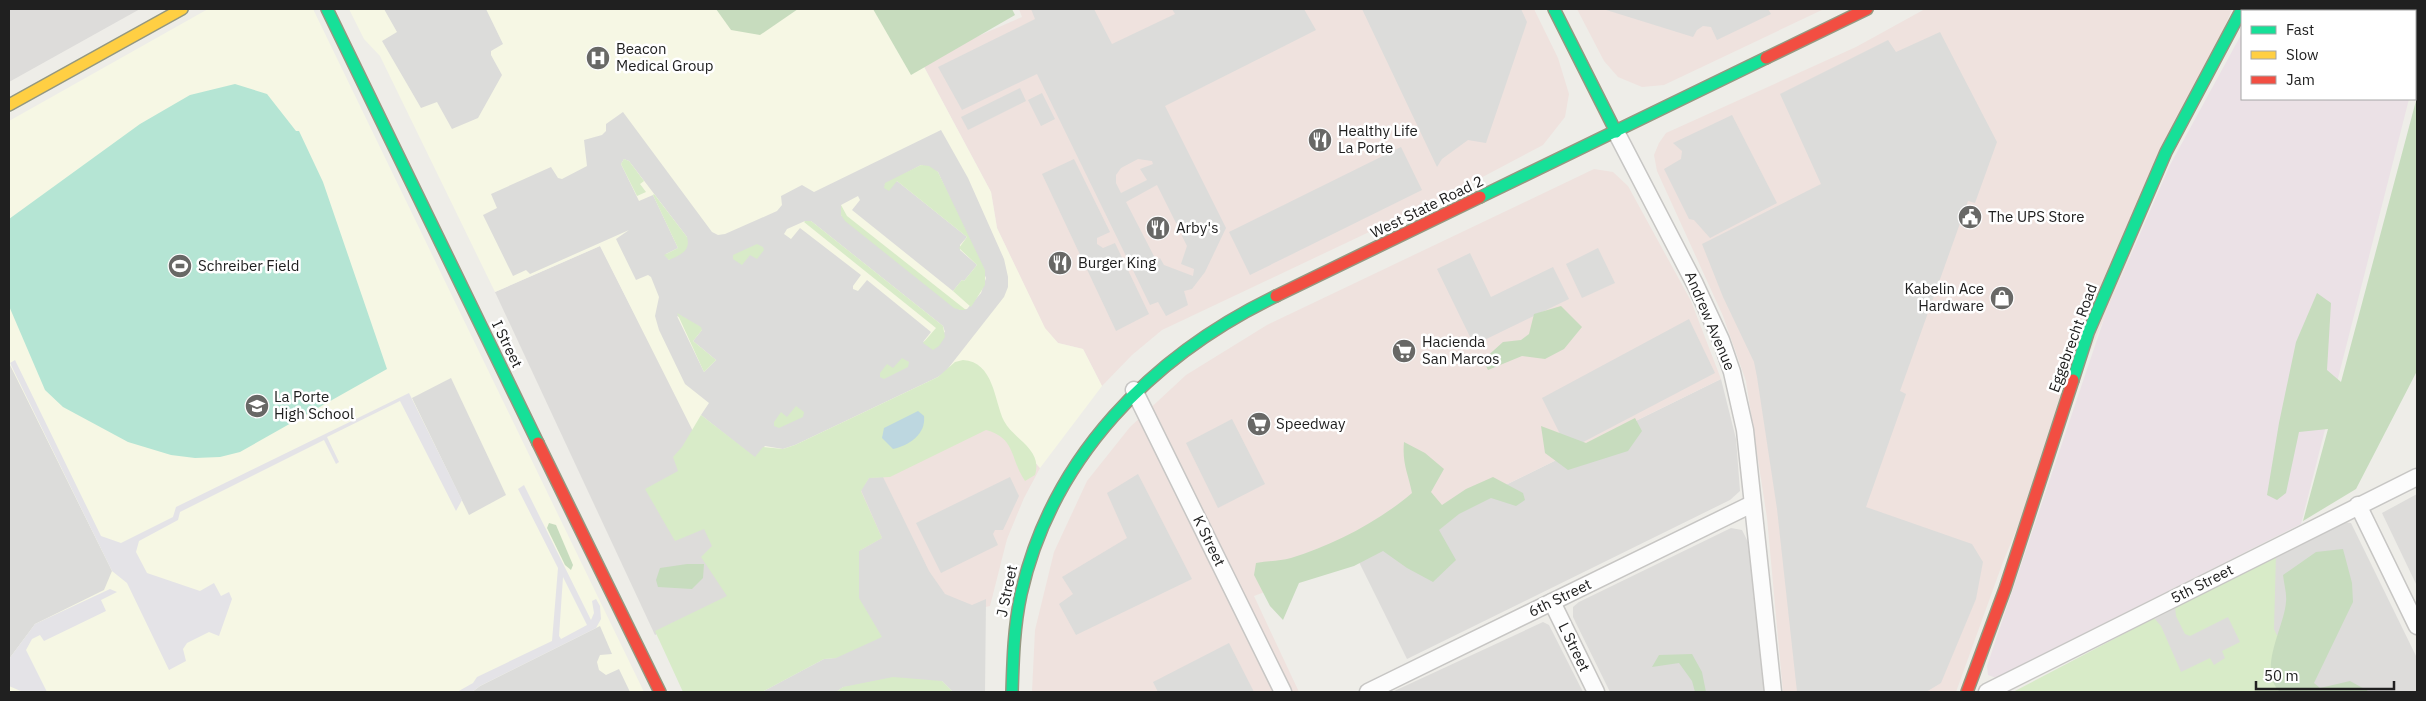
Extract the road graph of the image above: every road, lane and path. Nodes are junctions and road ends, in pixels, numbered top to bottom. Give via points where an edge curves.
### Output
1 (182, 9) edge
2 (328, 9) edge
3 (1554, 9) edge
4 (1867, 9) edge
5 (2241, 11) edge
6 (9, 106) edge
7 (1616, 132) junction
8 (1134, 390) junction
9 (2417, 476) edge
10 (1053, 501) joint
11 (1752, 504) junction
12 (2358, 505) junction
13 (1552, 602) junction
14 (2417, 626) edge
15 (660, 692) edge
16 (1012, 692) edge
17 (1282, 692) edge
18 (1368, 692) edge
19 (1596, 692) edge
20 (1773, 692) edge
21 (1967, 692) edge
22 (1987, 692) edge

1 - 6 street
2 - 15 street, I Street
3 - 7 street, Andrew Avenue
4 - 7 street, West State Road 2
5 - 21 street, Eggebrecht Road via 2166,152 2088,333 2005,589
7 - 8 street, West State Road 2 via 1264,302 1174,357
7 - 11 street, Andrew Avenue via 1721,340 1732,372 1744,430
8 - 10 street, West State Road 2 via 1077,458
8 - 17 street, K Street
9 - 12 street, 5th Street
10 - 16 street, J Street via 1029,560 1016,616 1011,663
11 - 13 street, 6th Street
11 - 20 street, Andrew Avenue
12 - 14 street
12 - 22 street, 5th Street
13 - 18 street, 6th Street
13 - 19 street, L Street

